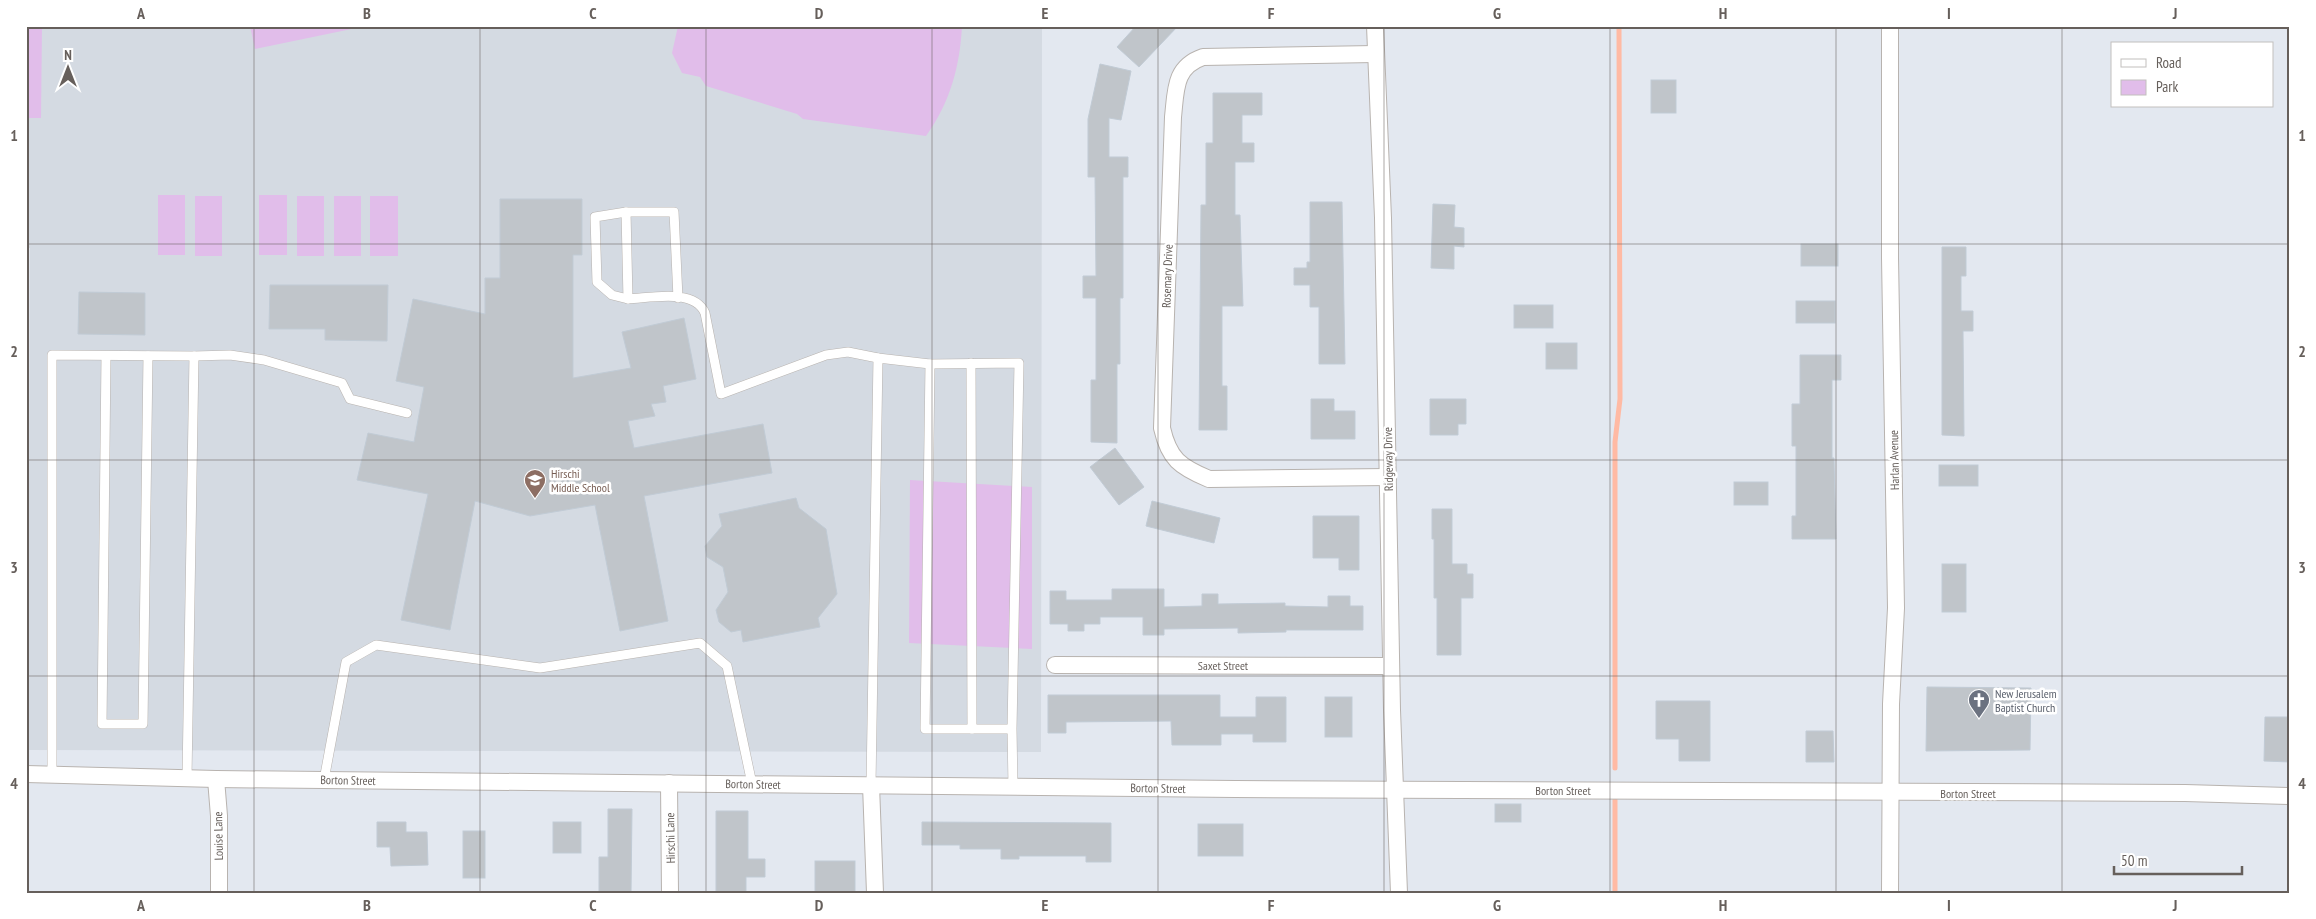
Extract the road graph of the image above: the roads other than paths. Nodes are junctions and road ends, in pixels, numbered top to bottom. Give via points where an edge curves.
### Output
1 (1375, 26) edge
2 (1890, 26) edge
3 (1375, 54) junction
4 (626, 212) junction
5 (678, 298) junction
6 (628, 299) junction
7 (106, 356) junction
8 (148, 356) junction
9 (194, 356) junction
10 (878, 358) junction
11 (971, 363) junction
12 (930, 364) junction
13 (407, 413) dead end
14 (1388, 477) junction
15 (1055, 665) dead end
16 (1391, 666) junction
17 (972, 729) junction
18 (1012, 729) junction
19 (26, 774) edge
20 (52, 775) junction
21 (187, 778) junction
22 (216, 779) junction
23 (324, 780) junction
24 (669, 783) junction
25 (752, 784) junction
26 (871, 785) junction
27 (1013, 786) junction
28 (1396, 789) junction
29 (1890, 792) junction
30 (2290, 796) edge
31 (219, 893) edge
32 (670, 893) edge
33 (875, 893) edge
34 (1399, 893) edge
35 (1890, 893) edge

1 - 3 street, Ridgeway Drive
2 - 29 street, Harlan Avenue via 1896,608
3 - 14 street, Ridgeway Drive via 1383,208
3 - 14 street, Rosemary Drive via 1203,57 1191,62 1180,75 1173,117 1162,422 1166,446 1177,462 1209,479
4 - 5 lane via 674,212
4 - 6 lane
4 - 6 lane via 595,217 597,282 612,295
5 - 6 lane
5 - 10 lane via 702,304 722,394 826,355 848,352
7 - 8 lane
7 - 8 lane via 102,724 143,724
7 - 20 lane via 52,355
8 - 9 lane
9 - 13 lane via 230,355 264,360 342,383 350,399
9 - 21 lane
10 - 12 lane
10 - 26 lane
11 - 12 lane
11 - 17 lane
11 - 18 lane via 1019,363
12 - 17 lane via 926,729
14 - 16 street, Ridgeway Drive
15 - 16 street, Saxet Street
16 - 28 street, Ridgeway Drive
17 - 18 lane
18 - 27 lane
19 - 20 street, Borton Street
20 - 21 street, Borton Street
21 - 22 street, Borton Street
22 - 23 street, Borton Street
22 - 31 street, Louise Lane
23 - 24 street, Borton Street
23 - 25 lane via 346,662 376,645 540,668 700,643 727,666
24 - 25 street, Borton Street
24 - 32 street, Hirschi Lane
25 - 26 street, Borton Street
26 - 27 street, Borton Street
26 - 33 street
27 - 28 street, Borton Street
28 - 29 street, Borton Street
28 - 34 street, Ridgeway Drive
29 - 30 street, Borton Street
29 - 35 street, Harlan Avenue

